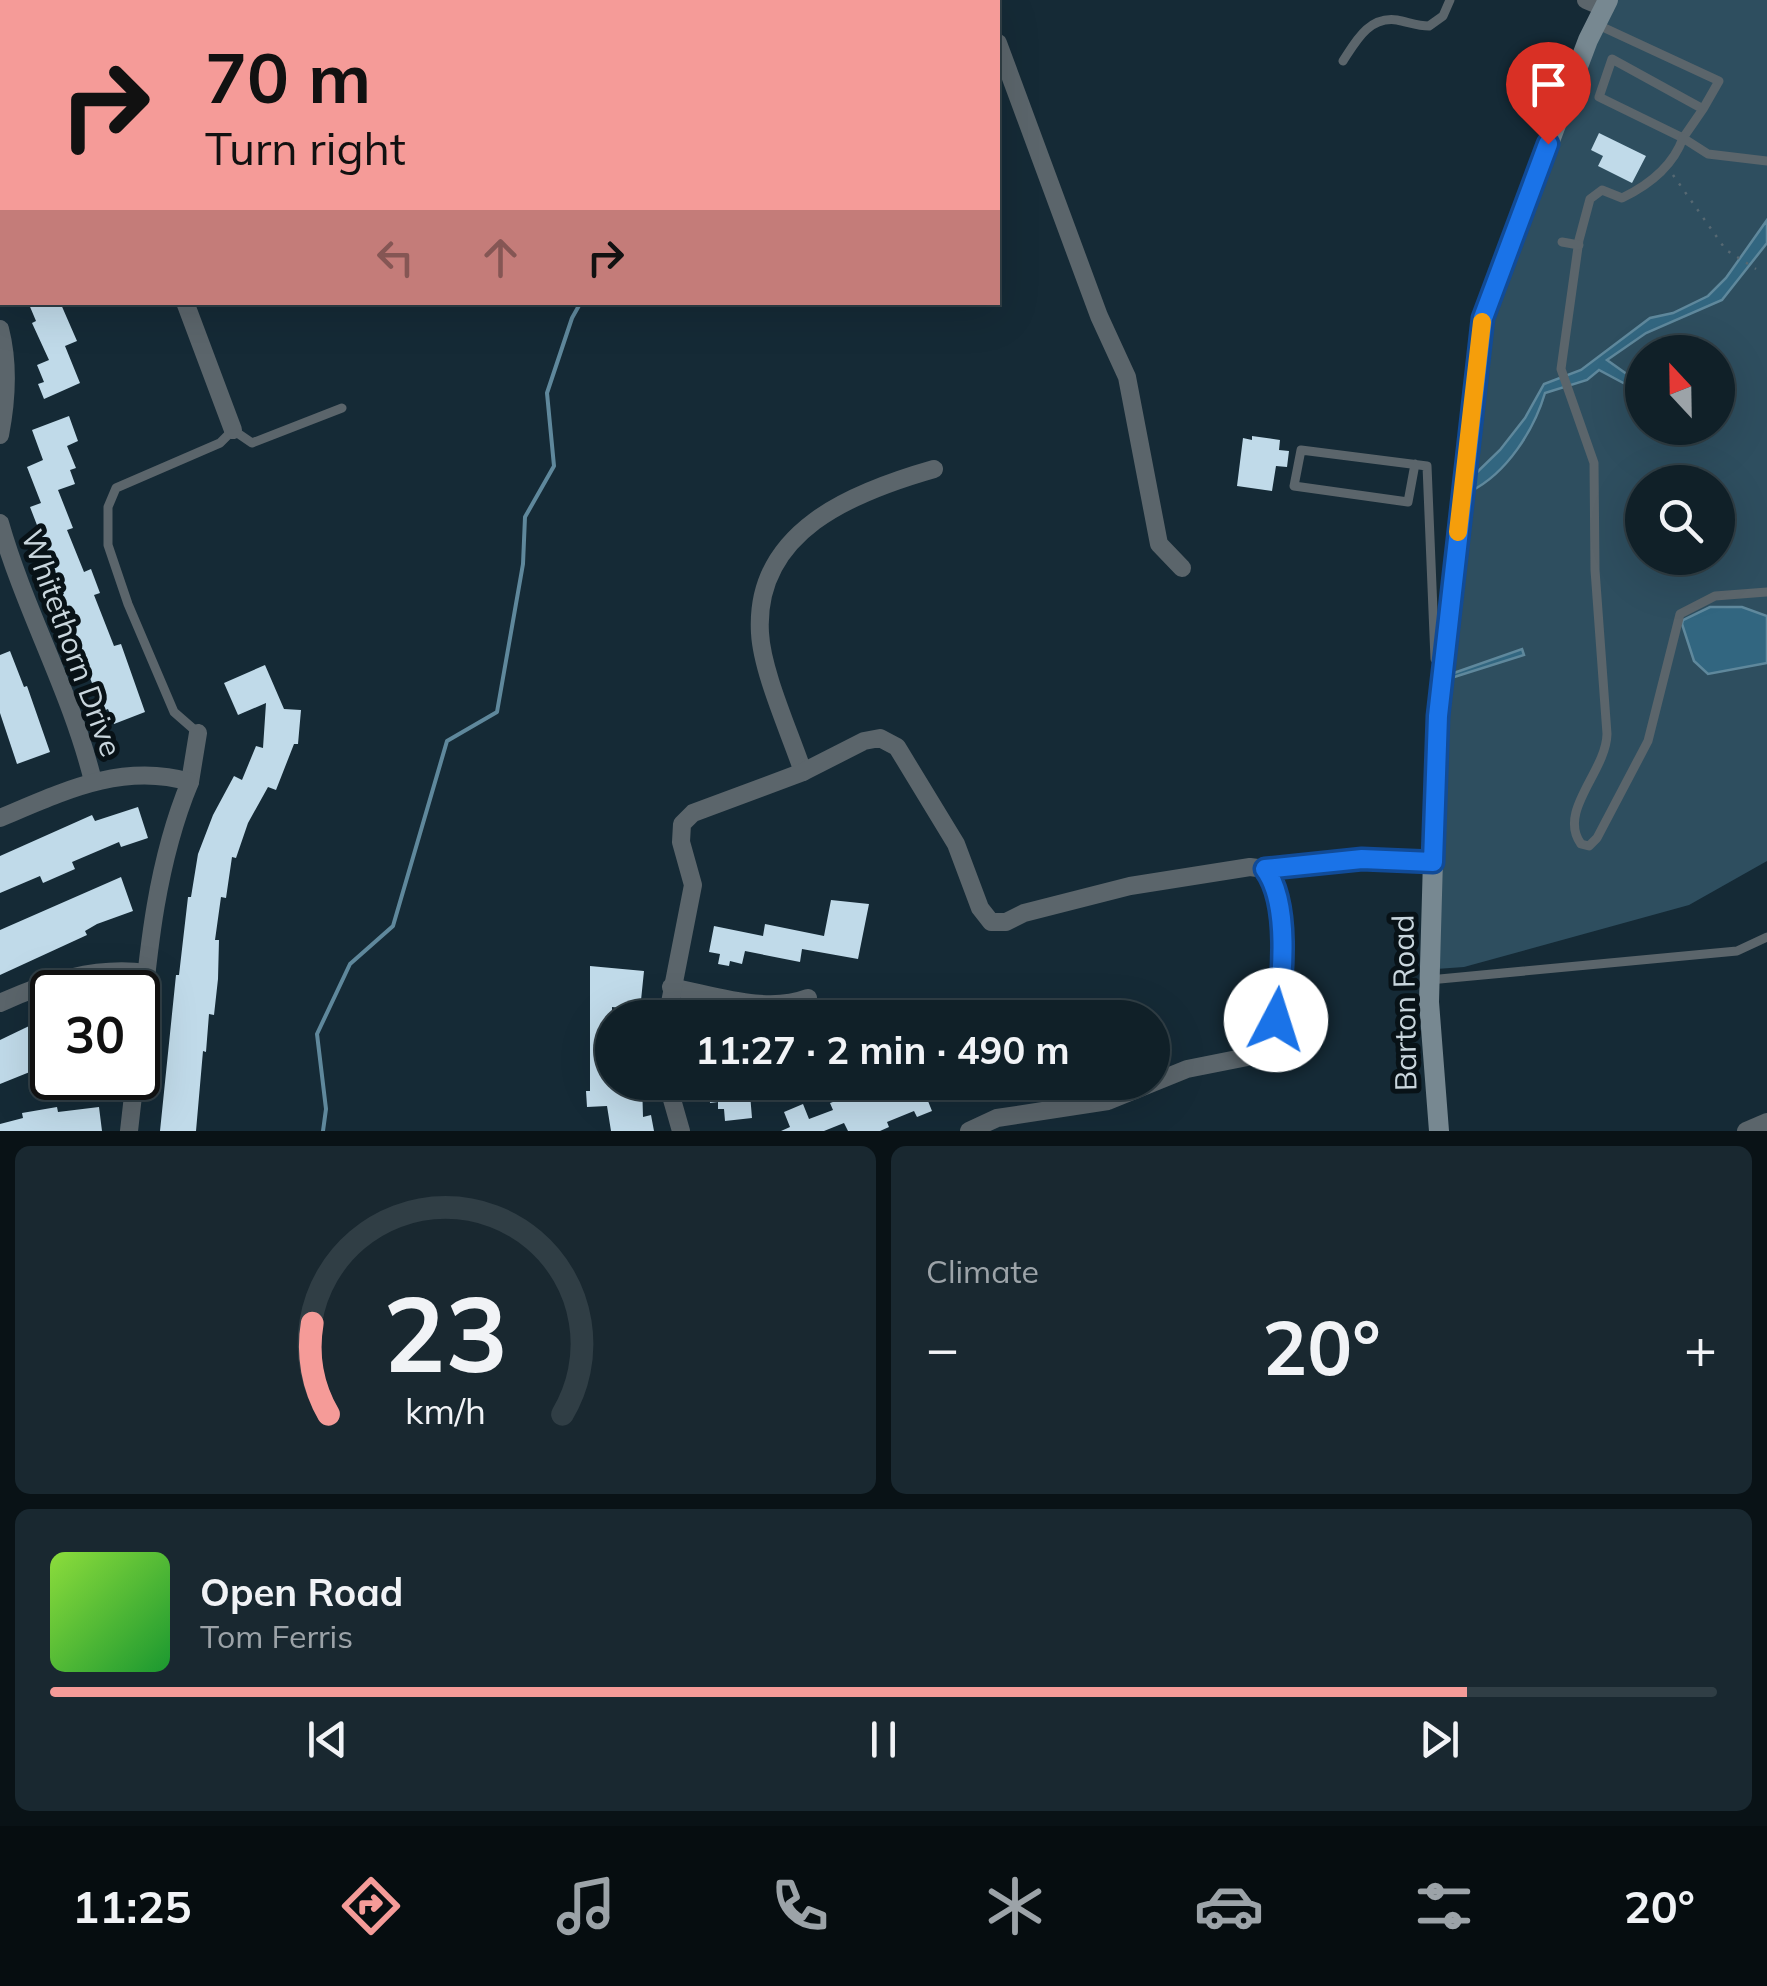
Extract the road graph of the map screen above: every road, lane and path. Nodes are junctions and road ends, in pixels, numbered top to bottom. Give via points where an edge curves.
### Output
1 (1450, 0) edge
2 (1599, 8) edge
3 (1623, 36) junction
4 (1000, 48) edge
5 (1612, 59) junction
6 (1343, 61) dead end
7 (1703, 109) junction
8 (1683, 138) junction
9 (1767, 160) edge
10 (1666, 167) junction
11 (1562, 242) dead end
12 (1578, 245) junction
13 (1756, 269) dead end
14 (186, 305) edge
15 (0, 331) edge
16 (342, 408) dead end
17 (233, 430) junction
18 (0, 435) edge
19 (1415, 464) junction
20 (934, 469) dead end
21 (0, 523) edge
22 (1182, 568) dead end
23 (1767, 592) edge
24 (1438, 716) junction
25 (198, 733) joint
26 (804, 772) junction
27 (92, 781) junction
28 (190, 782) junction
29 (0, 818) edge
30 (1433, 862) junction
31 (1265, 869) junction
32 (1767, 937) edge
33 (147, 970) edge
34 (1429, 980) junction
35 (671, 986) junction
36 (30, 992) edge
37 (808, 998) dead end
38 (669, 1000) edge
39 (0, 1002) edge
40 (133, 1100) edge
41 (672, 1100) edge
42 (1767, 1122) edge
43 (130, 1131) edge
44 (681, 1131) edge
45 (969, 1131) edge
46 (1439, 1131) edge
47 (1746, 1131) edge

1 - 6 lane via 1430,26 1377,22
2 - 3 lane
2 - 24 street, Barton Road via 1483,318
3 - 5 lane
3 - 7 lane via 1719,81
4 - 22 street via 1127,378 1159,544
5 - 7 lane
5 - 8 lane via 1599,97
7 - 8 lane
8 - 9 lane via 1708,154
8 - 10 lane
10 - 12 lane via 1622,198 1597,192
10 - 13 path via 1710,230
11 - 12 lane
12 - 23 lane via 1562,375 1594,464 1607,734 1603,760 1574,813 1581,844 1598,838 1641,756 1680,614 1715,596
14 - 17 street
15 - 18 street via 6,406
16 - 17 lane via 252,443
17 - 25 lane via 220,443 116,488 108,507 108,545 128,604 174,712
19 - 19 lane via 1301,450 1294,486 1408,502
19 - 24 lane via 1427,466
20 - 26 street via 886,483 819,516 781,553 768,579 760,634
21 - 27 street, Whitethorn Drive
24 - 30 street, Barton Road
25 - 28 street
26 - 31 street via 864,741 880,738 896,747 956,844 991,922 1130,886
26 - 35 street via 693,813 682,824 680,842 693,885
27 - 28 street via 150,775
27 - 29 street
28 - 33 street via 165,860
30 - 31 street via 1362,859
30 - 34 street, Barton Road
31 - 45 street via 1279,900 1282,988 1272,1052 1186,1070 1108,1101 997,1118
32 - 34 lane via 1738,951
34 - 46 street, Barton Road
35 - 37 street via 764,1004
35 - 38 street
36 - 39 street
40 - 43 street
41 - 44 street
42 - 47 street

